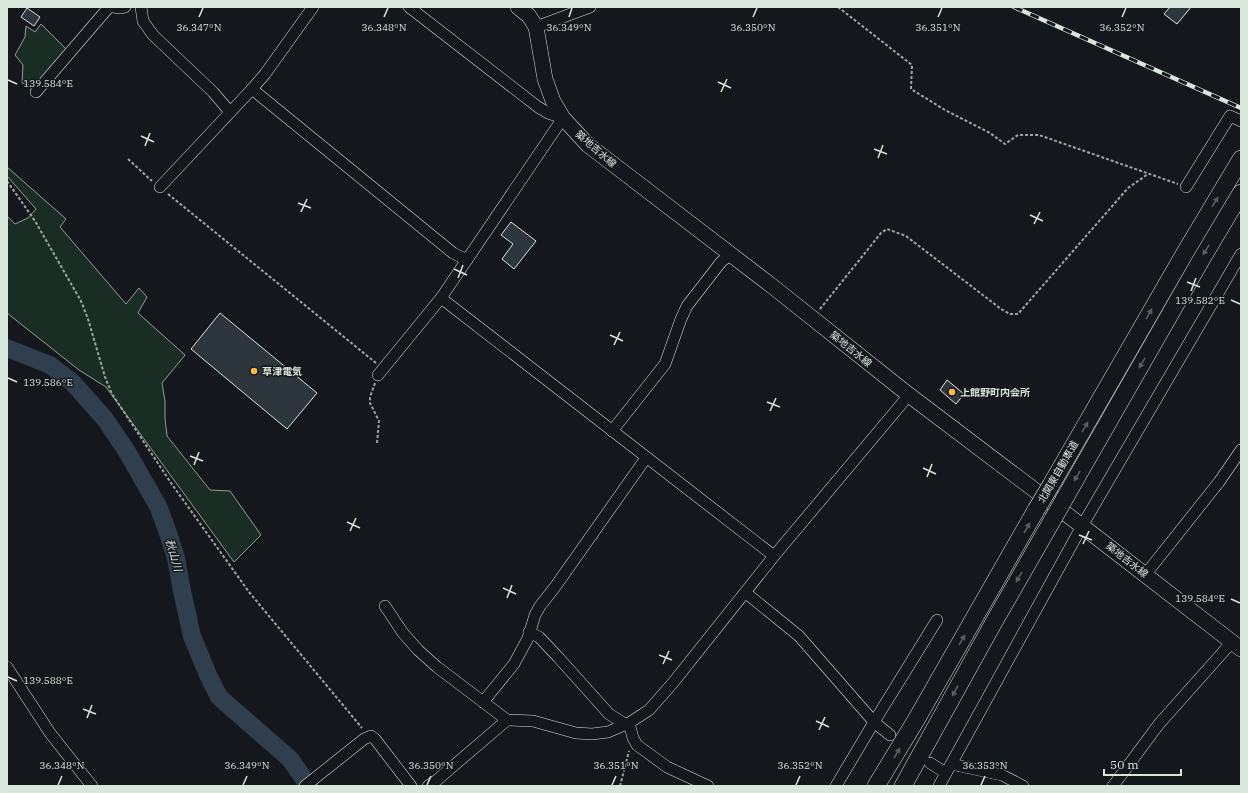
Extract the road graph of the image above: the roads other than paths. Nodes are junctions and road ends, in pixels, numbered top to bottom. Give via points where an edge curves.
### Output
1 (109, 7) edge
2 (113, 7) edge
3 (125, 7) edge
4 (141, 7) edge
5 (313, 7) edge
6 (409, 7) edge
7 (518, 7) edge
8 (590, 7) edge
9 (536, 27) junction
10 (252, 89) junction
11 (36, 92) dead end
12 (230, 112) junction
13 (563, 118) junction
14 (1241, 121) edge
15 (1241, 159) edge
16 (160, 187) road end
17 (1186, 187) road end
18 (1241, 193) edge
19 (731, 254) junction
20 (1241, 254) edge
21 (467, 260) junction
22 (441, 298) junction
23 (380, 372) road end
24 (909, 395) junction
25 (612, 431) junction
26 (1241, 450) edge
27 (646, 458) junction
28 (1082, 526) junction
29 (774, 556) junction
30 (1145, 575) junction
31 (746, 593) junction
32 (385, 606) dead end
33 (937, 620) dead end
34 (530, 632) junction
35 (1237, 645) edge
36 (7, 667) edge
37 (483, 702) junction
38 (507, 720) junction
39 (874, 722) junction
40 (627, 724) junction
41 (890, 735) dead end
42 (930, 763) dead end
43 (948, 768) junction
44 (92, 786) edge
45 (305, 786) edge
46 (411, 786) edge
47 (428, 786) edge
48 (708, 786) edge
49 (836, 786) edge
50 (876, 786) edge
51 (903, 786) edge
52 (939, 786) edge
53 (1023, 786) edge
54 (1113, 786) edge

1 - 11 street
2 - 3 street
4 - 12 street via 143,21 150,31
5 - 10 street
6 - 13 street via 538,107
7 - 9 main road, 築地吉水線 via 529,16
8 - 9 street
9 - 13 main road, 築地吉水線 via 548,90
10 - 12 street
10 - 21 street via 453,253
12 - 16 street
13 - 19 main road, 築地吉水線 via 601,155
13 - 21 street
14 - 17 street via 1230,116
50 -> 15 highway, 北関東自動車道, bridge
18 -> 51 highway, 北関東自動車道, bridge
19 - 24 main road, 築地吉水線
19 - 25 street via 721,262 687,306 665,364
20 - 28 street
21 - 22 street
22 - 23 street
22 - 25 street
24 - 28 main road, 築地吉水線
24 - 29 street
25 - 27 street
26 - 30 street via 1219,482
27 - 29 street
27 - 34 street via 540,606
28 - 30 main road, 築地吉水線
28 - 43 street
29 - 31 street
30 - 35 main road, 築地吉水線
31 - 39 street via 800,636
31 - 40 street via 649,710
32 - 37 street via 418,650 437,668
33 - 39 street
34 - 37 street via 514,664
34 - 40 street via 539,637 609,714
35 - 54 street via 1159,724
36 - 44 street via 50,732
37 - 38 street
38 - 40 street via 533,721 576,733 592,734 608,732
38 - 47 street
39 - 41 street
39 - 49 street
40 - 48 street via 637,745 667,767
42 - 43 street
43 - 52 street
43 - 53 street via 1002,775
45 - 46 street via 364,735 375,739

